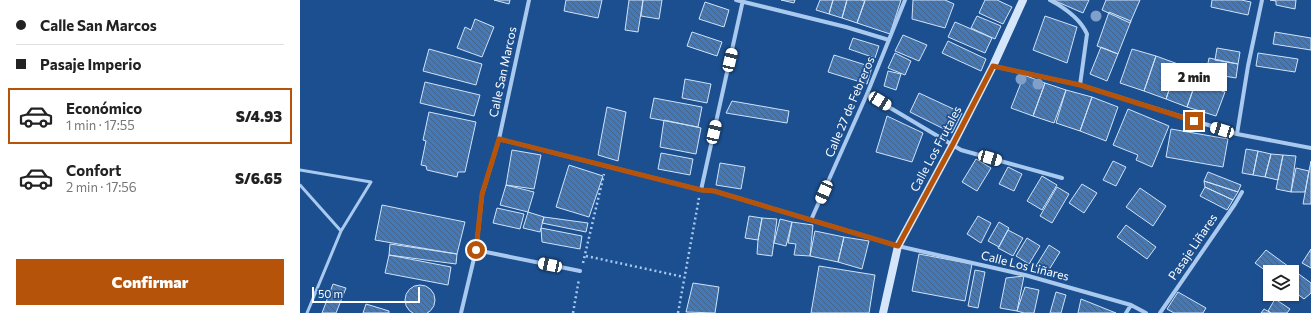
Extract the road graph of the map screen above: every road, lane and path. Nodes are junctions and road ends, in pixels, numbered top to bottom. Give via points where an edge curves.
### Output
1 (529, 0) edge
2 (736, 0) edge
3 (905, 0) edge
4 (1023, 0) edge
5 (1050, 0) edge
6 (1262, 0) edge
7 (743, 1) edge
8 (889, 40) junction
9 (993, 66) junction
10 (1080, 85) junction
11 (867, 94) junction
12 (1237, 134) junction
13 (499, 139) junction
14 (953, 144) junction
15 (1311, 148) edge
16 (606, 166) junction
17 (300, 170) edge
18 (1062, 178) dead end
19 (300, 185) edge
20 (701, 190) junction
21 (1242, 192) dead end
22 (811, 220) junction
23 (341, 231) junction
24 (898, 246) junction
25 (476, 250) junction
26 (586, 256) junction
27 (580, 271) junction
28 (684, 277) junction
29 (1131, 306) junction
30 (307, 313) edge
31 (461, 313) edge
32 (573, 313) edge
33 (678, 313) edge
34 (883, 313) edge
35 (1126, 313) edge
36 (1146, 313) edge
37 (1160, 313) edge

1 - 13 street, Calle San Marcos
2 - 7 street
3 - 8 street, Calle 27 de Febreros
4 - 9 street, Calle Los Frutales
5 - 10 street via 1068,10 1084,27 1086,34
6 - 12 street
7 - 8 street
7 - 20 street
8 - 11 street, Calle 27 de Febreros
9 - 10 street
9 - 14 street, Calle Los Frutales
10 - 12 street
11 - 14 street
11 - 22 street, Calle 27 de Febreros
12 - 15 street
13 - 16 street, Calle Los Liñares
13 - 25 street, Calle San Marcos via 482,194
14 - 18 street via 961,150
14 - 24 street, Calle Los Frutales
16 - 20 street, Calle Los Liñares
16 - 26 path
17 - 23 lane via 371,182
19 - 23 lane
20 - 22 street, Calle Los Liñares via 714,191
20 - 28 path
21 - 37 street, Pasaje Liñares
22 - 24 street, Calle Los Liñares
23 - 30 lane
24 - 29 street, Calle Los Liñares via 1025,275
24 - 34 street, Calle Los Frutales
25 - 27 street
25 - 31 street, Calle San Marcos
26 - 27 path
26 - 28 path
27 - 32 path
28 - 33 path
29 - 35 street
29 - 36 street, Calle Los Liñares

